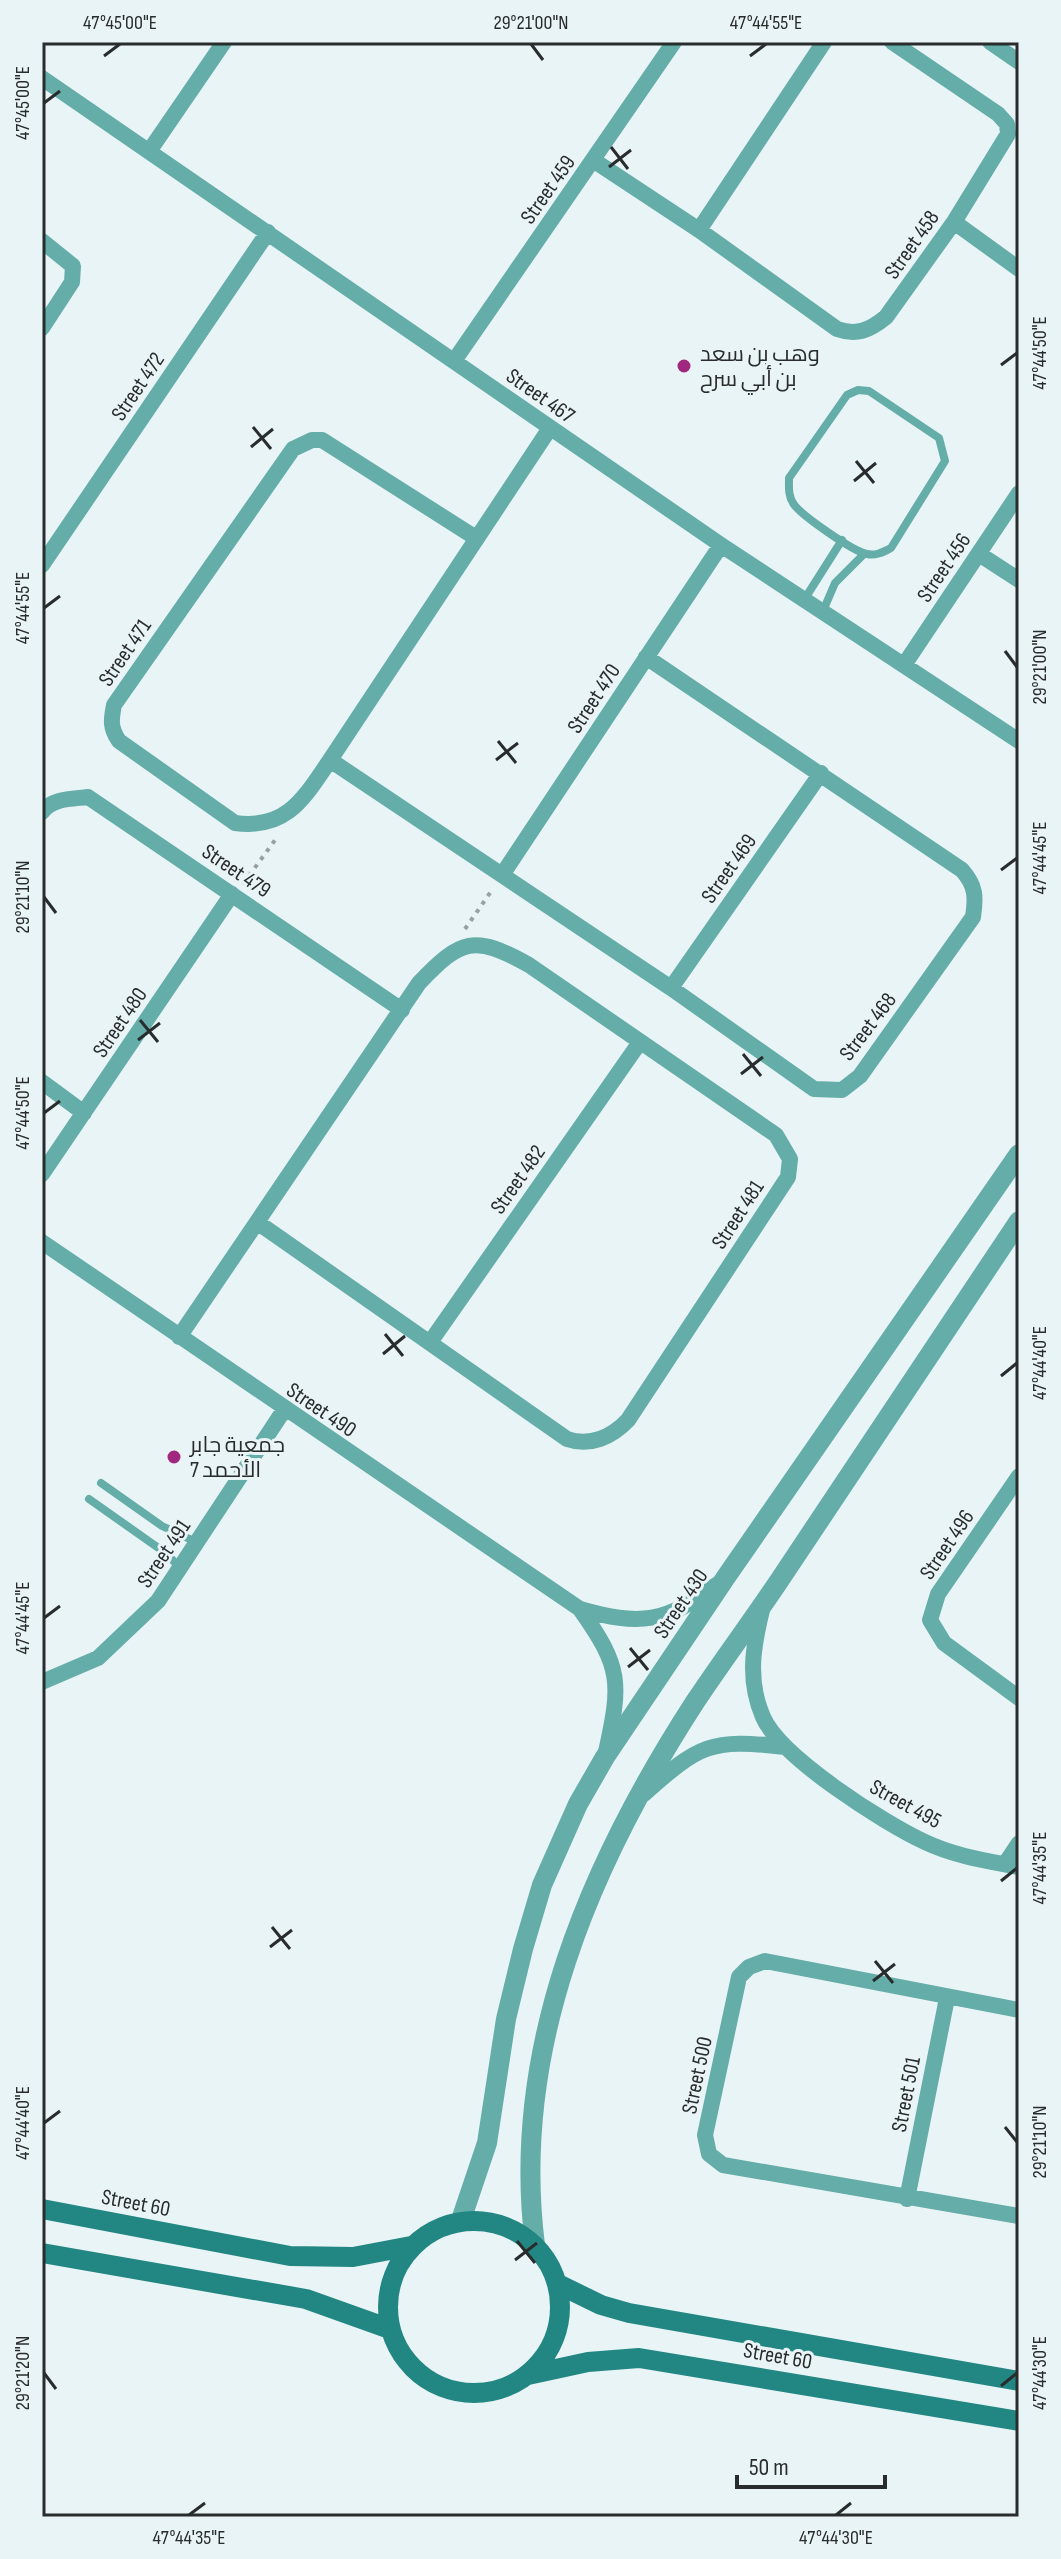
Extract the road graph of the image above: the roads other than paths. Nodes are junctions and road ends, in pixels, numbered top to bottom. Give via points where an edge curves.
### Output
1 (224, 42) edge
2 (674, 42) edge
3 (824, 42) edge
4 (892, 42) edge
5 (990, 42) edge
6 (1019, 62) edge
7 (42, 78) edge
8 (150, 150) junction
9 (593, 160) junction
10 (954, 222) junction
11 (699, 230) junction
12 (268, 232) junction
13 (42, 241) edge
14 (1019, 269) edge
15 (42, 328) edge
16 (454, 361) junction
17 (550, 428) junction
18 (1019, 493) edge
19 (476, 538) junction
20 (842, 540) junction
21 (721, 545) junction
22 (864, 554) junction
23 (979, 554) junction
24 (42, 565) edge
25 (1019, 580) edge
26 (804, 600) junction
27 (823, 612) junction
28 (646, 657) junction
29 (904, 665) junction
30 (1019, 741) edge
31 (330, 760) junction
32 (821, 773) junction
33 (42, 812) edge
34 (502, 875) junction
35 (232, 894) junction
36 (671, 988) junction
37 (402, 1010) junction
38 (640, 1042) junction
39 (42, 1082) edge
40 (84, 1113) junction
41 (1019, 1154) edge
42 (42, 1174) edge
43 (1019, 1221) edge
44 (257, 1222) junction
45 (42, 1242) edge
46 (179, 1337) junction
47 (431, 1341) junction
48 (284, 1410) junction
49 (1019, 1476) edge
50 (101, 1483) dead end
51 (89, 1499) dead end
52 (196, 1542) junction
53 (180, 1568) junction
54 (726, 1577) junction
55 (763, 1605) junction
56 (580, 1609) junction
57 (42, 1682) edge
58 (1019, 1698) edge
59 (785, 1747) junction
60 (605, 1757) junction
61 (636, 1802) junction
62 (1019, 1843) edge
63 (1012, 1866) edge
64 (947, 1998) junction
65 (1019, 2010) edge
66 (907, 2199) junction
67 (42, 2209) edge
68 (1019, 2216) edge
69 (461, 2220) junction
70 (535, 2245) junction
71 (411, 2246) junction
72 (42, 2253) edge
73 (558, 2284) junction
74 (390, 2329) junction
75 (528, 2375) junction
76 (1019, 2381) edge
77 (1019, 2421) edge

1 - 8 street
2 - 9 street, Street 459
3 - 11 street
4 - 10 street, Street 458 via 1007,124 1004,145
5 - 6 street
7 - 8 street, Street 467
8 - 12 street, Street 467
9 - 11 street, Street 458
9 - 16 street, Street 459
10 - 11 street, Street 458 via 886,317 874,327 850,333 837,329
10 - 14 street
12 - 16 street, Street 467
12 - 24 street, Street 472
13 - 15 street via 73,266 72,282
16 - 17 street, Street 467
17 - 19 street, Street 471
17 - 21 street, Street 467
18 - 23 street, Street 456
19 - 31 street, Street 471
19 - 31 street, Street 471 via 322,440 302,444 284,458 114,705 110,722 119,741 235,823 256,826 278,820 303,799
20 - 22 lane
20 - 22 lane via 794,506 789,478 847,395 869,391 939,438 945,461 891,548
20 - 26 lane
21 - 26 street, Street 467
21 - 28 street, Street 470
22 - 27 lane via 835,583
23 - 25 street
23 - 29 street, Street 456
26 - 27 street, Street 467
27 - 29 street, Street 467
28 - 32 street, Street 468
28 - 34 street, Street 470
29 - 30 street, Street 467
31 - 34 street, Street 468
32 - 36 street, Street 469
32 - 36 street, Street 468 via 962,870 976,895 973,917 860,1076 842,1090 814,1089
33 - 35 street, Street 479 via 62,800 88,797
34 - 36 street, Street 468
35 - 37 street, Street 479
35 - 40 street, Street 480
37 - 38 street, Street 481 via 447,954 470,944 503,950
37 - 44 street
38 - 47 street, Street 482
38 - 47 street, Street 481 via 776,1135 790,1159 788,1177 628,1420 616,1433 595,1441 567,1439
39 - 40 street
40 - 42 street, Street 480
41 - 54 street, Street 430
43 - 55 street
44 - 46 street
44 - 47 street, Street 481
45 - 46 street, Street 490
46 - 48 street, Street 490
48 - 52 street, Street 491
48 - 56 street, Street 490
49 - 58 street, Street 496 via 938,1594 930,1620 944,1643
50 - 52 lane via 162,1526
51 - 53 lane
52 - 53 street, Street 491
53 - 57 street, Street 491 via 158,1601 118,1642 98,1658
54 - 56 street, Street 490 via 665,1616 637,1621
54 - 60 street, Street 430
55 - 59 street, Street 495 via 752,1674 764,1721
55 - 61 street via 696,1701
56 - 60 street, Street 490 via 604,1643 618,1691
59 - 61 street via 728,1744 692,1753
59 - 63 street, Street 495 via 846,1795 925,1842
60 - 69 street, Street 430 via 542,1885 506,2019 487,2143
61 - 70 street via 600,1874 544,2032 528,2166
62 - 63 street
64 - 65 street, Street 500
64 - 66 street, Street 501
64 - 66 street, Street 500 via 765,1961 749,1967 739,1977 705,2135 709,2154 723,2165
66 - 68 street, Street 500
67 - 71 main road, Street 60 via 290,2256 353,2257
69 - 70 main road via 514,2229
69 - 71 main road via 434,2229
70 - 73 main road
71 - 74 main road via 390,2285
72 - 74 main road via 306,2299
73 - 75 main road via 561,2313 554,2341
73 - 76 main road, Street 60 via 629,2313
74 - 75 main road via 413,2369 453,2391 499,2390
75 - 77 main road, Street 60 via 639,2358

